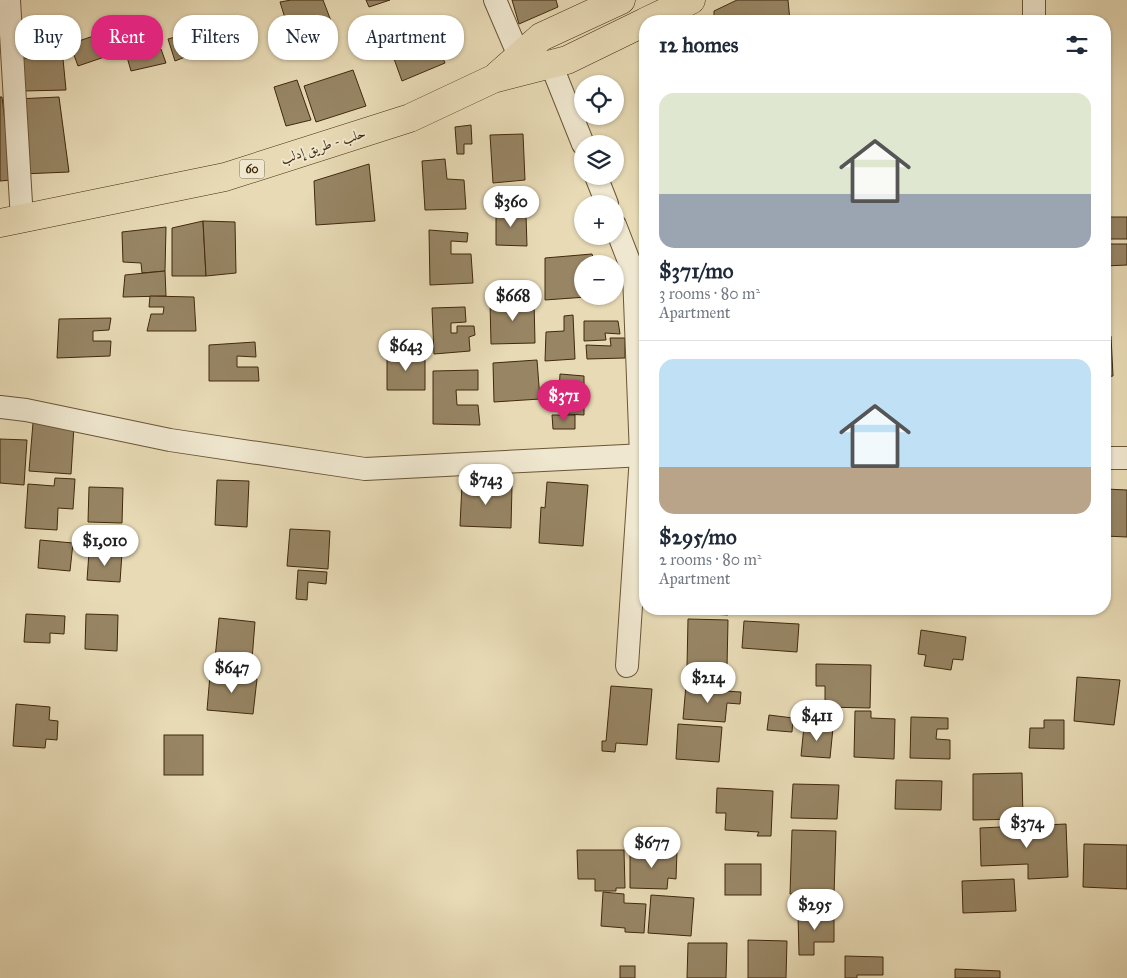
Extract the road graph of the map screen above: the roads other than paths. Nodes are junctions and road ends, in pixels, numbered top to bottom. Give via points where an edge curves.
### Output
1 (9, 0) edge
2 (495, 0) edge
3 (621, 0) edge
4 (691, 0) edge
5 (1034, 0) edge
6 (660, 15) edge
7 (1034, 15) edge
8 (639, 25) edge
9 (519, 56) junction
10 (551, 64) junction
11 (493, 79) junction
12 (579, 135) edge
13 (11, 221) edge
14 (623, 245) edge
15 (639, 375) edge
16 (0, 407) edge
17 (639, 456) edge
18 (1111, 458) edge
19 (1127, 458) edge
20 (639, 508) edge
21 (627, 666) dead end

1 - 13 street
2 - 9 street
3 - 9 main road, حلب - طريق إدلب / 60 via 541,37
4 - 6 main road, حلب - طريق إدلب / 60
5 - 7 street
8 - 10 main road, حلب - طريق إدلب / 60 via 567,60
9 - 11 main road, حلب - طريق إدلب / 60
10 - 11 main road, حلب - طريق إدلب / 60
10 - 12 street
11 - 13 main road, حلب - طريق إدلب / 60 via 410,118 225,177
14 - 15 street via 634,274
16 - 17 street via 170,440 365,469
18 - 19 street
20 - 21 street

